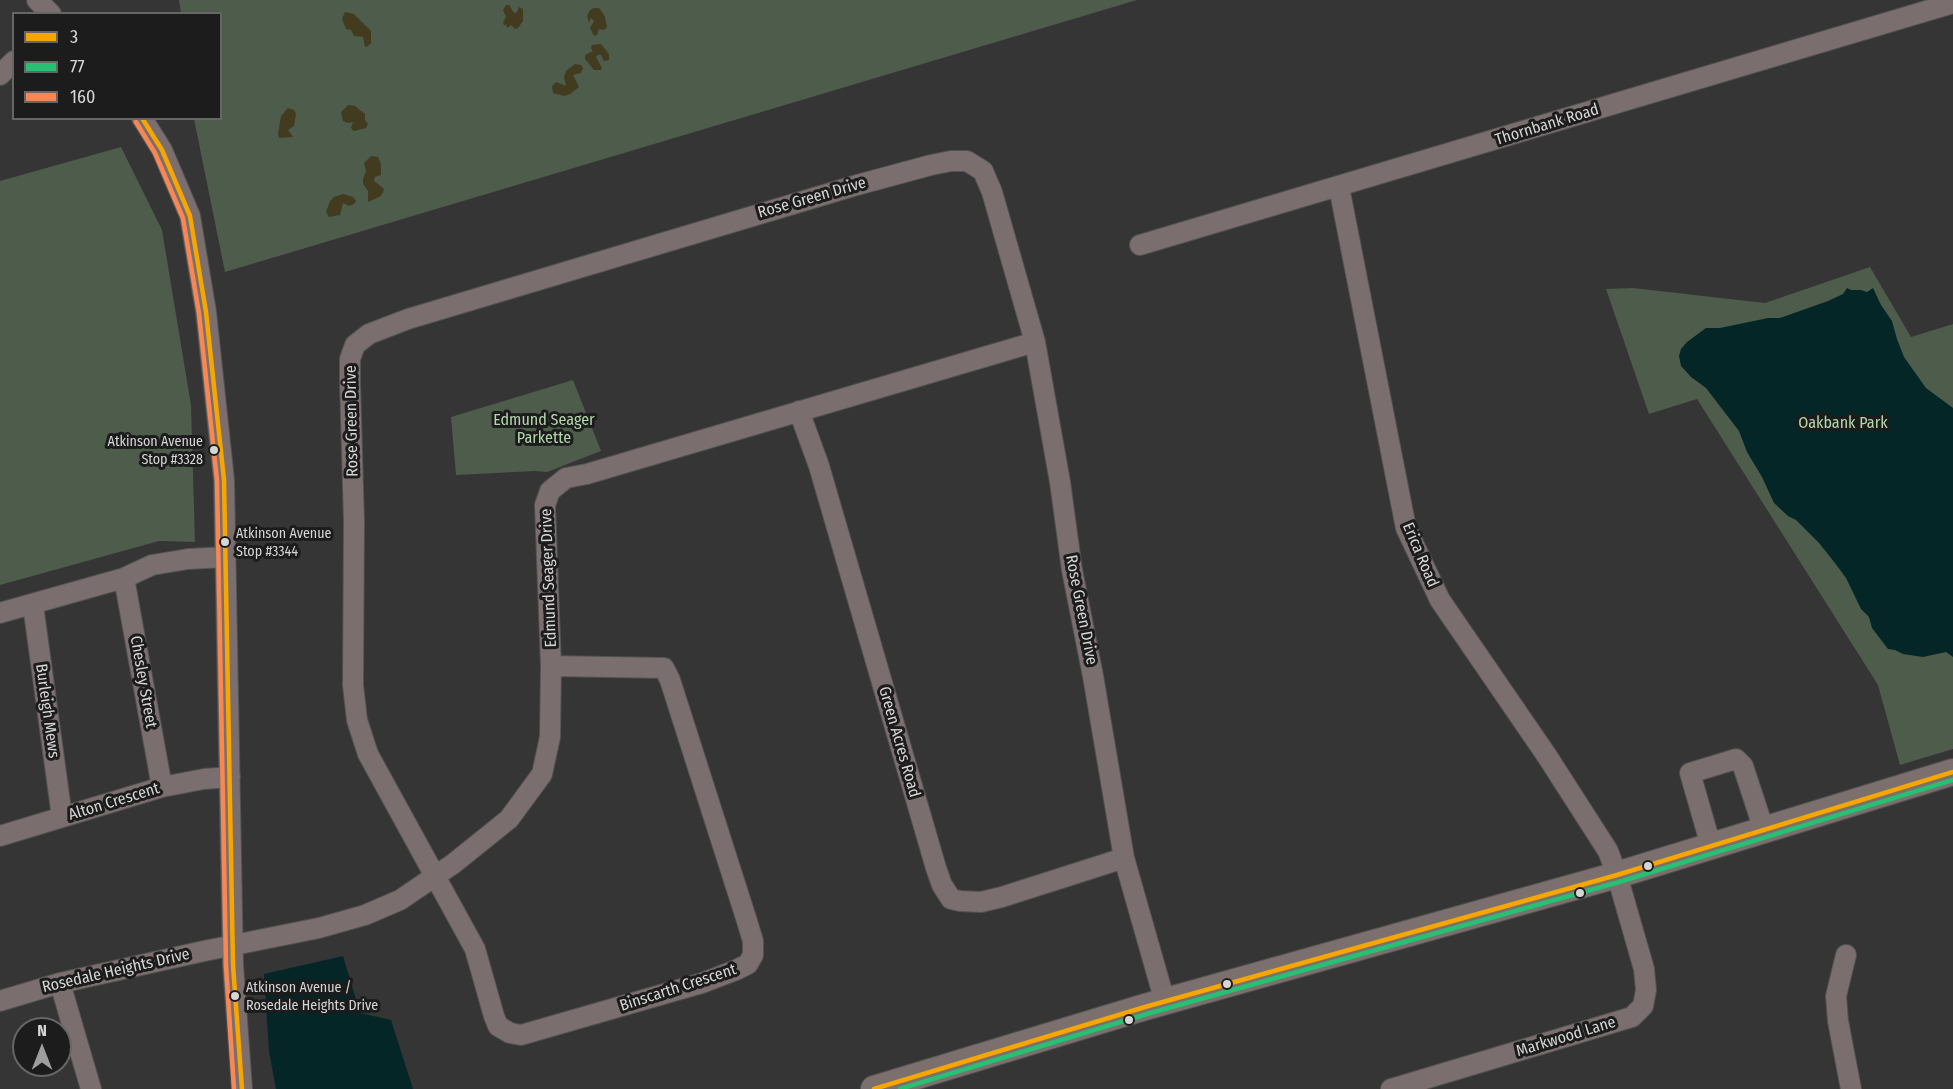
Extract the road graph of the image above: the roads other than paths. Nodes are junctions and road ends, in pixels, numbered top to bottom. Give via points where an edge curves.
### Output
1 (37, 0) edge
2 (1953, 3) edge
3 (49, 12) edge
4 (12, 63) edge
5 (0, 75) edge
6 (143, 120) edge
7 (1339, 187) junction
8 (1140, 245) dead end
9 (1035, 342) junction
10 (800, 411) junction
11 (226, 557) junction
12 (124, 578) junction
13 (33, 605) junction
14 (0, 614) edge
15 (551, 666) junction
16 (1953, 772) edge
17 (230, 777) junction
18 (162, 787) junction
19 (62, 817) junction
20 (1764, 830) junction
21 (0, 836) edge
22 (1711, 846) junction
23 (1124, 858) junction
24 (435, 875) junction
25 (1617, 875) junction
26 (233, 945) junction
27 (1846, 955) dead end
28 (60, 983) junction
29 (0, 1001) edge
30 (1165, 1002) junction
31 (91, 1089) edge
32 (242, 1089) edge
33 (874, 1089) edge
34 (1391, 1089) edge
35 (1851, 1089) edge

1 - 3 street
2 - 7 street, Thornbank Road
4 - 5 street
6 - 11 street via 162,150 190,216 206,312 224,480
7 - 8 street, Thornbank Road
7 - 25 street, Erica Road via 1406,528 1440,600 1608,850
9 - 10 street, Edmund Seager Drive
9 - 23 street, Rose Green Drive
9 - 24 street, Rose Green Drive via 983,171 968,161 951,161 845,188 408,319 369,334 355,345 350,359 350,382 353,685 357,720 368,754
10 - 15 street, Edmund Seager Drive via 566,478 550,491 545,505
10 - 23 street, Green Acres Road via 936,868 951,899 981,902
11 - 12 street via 152,565
11 - 17 street
12 - 13 street
12 - 18 street, Chesley Street
13 - 14 street
13 - 19 street, Burleigh Mews
15 - 24 street, Edmund Seager Drive via 550,737 542,774 509,819
15 - 24 street, Binscarth Crescent via 664,668 746,918 753,955 748,964 702,984 540,1031 510,1033 498,1026 475,949
16 - 20 main road
17 - 18 street, Alton Crescent
17 - 26 street
18 - 19 street, Alton Crescent
19 - 21 street, Alton Crescent
20 - 22 main road
20 - 22 street via 1743,766 1736,759 1690,773
22 - 25 main road
23 - 30 street, Rose Green Drive
24 - 26 street, Edmund Seager Drive via 400,900 365,915
25 - 30 main road
25 - 34 street, Markwood Lane via 1644,969 1643,1006 1632,1017
26 - 28 street, Rosedale Heights Drive
26 - 32 street
27 - 35 street via 1836,996
28 - 29 street, Rosedale Heights Drive
28 - 31 street
30 - 33 main road

